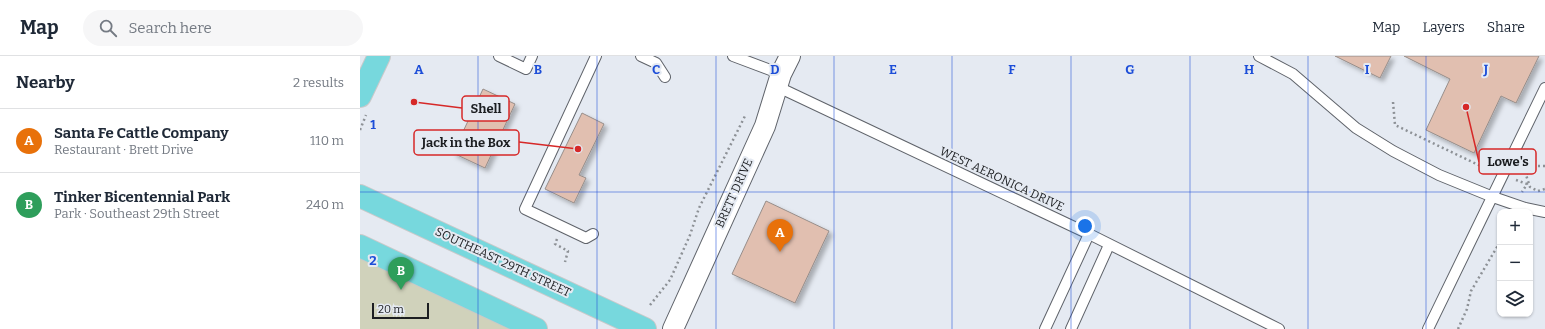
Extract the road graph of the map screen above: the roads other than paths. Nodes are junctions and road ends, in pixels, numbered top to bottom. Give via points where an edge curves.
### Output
1 (379, 56) edge
2 (499, 56) edge
3 (532, 56) edge
4 (596, 56) edge
5 (642, 56) edge
6 (733, 56) edge
7 (790, 56) edge
8 (1259, 56) edge
9 (665, 77) dead end
10 (780, 81) junction
11 (1545, 88) edge
12 (360, 96) edge
13 (360, 196) edge
14 (1492, 196) junction
15 (1545, 212) edge
16 (593, 234) dead end
17 (1089, 234) junction
18 (1109, 245) junction
19 (360, 246) edge
20 (536, 329) edge
21 (646, 329) edge
22 (673, 329) edge
23 (1045, 329) edge
24 (1071, 329) edge
25 (1279, 329) edge
26 (1428, 329) edge

1 - 12 main road
2 - 3 lane via 526,69
4 - 16 lane via 525,209 586,238
5 - 9 lane via 656,63
6 - 10 lane, WEST AERONICA DRIVE
7 - 10 street, BRETT DRIVE
8 - 14 lane via 1293,74 1349,123 1371,138 1439,175
10 - 17 lane, WEST AERONICA DRIVE
10 - 22 street, BRETT DRIVE via 765,126
11 - 14 lane
13 - 21 main road, SOUTHEAST 29TH STREET
14 - 15 lane
14 - 26 lane
17 - 18 lane, WEST AERONICA DRIVE
17 - 23 lane
18 - 24 lane
18 - 25 lane, WEST AERONICA DRIVE
19 - 20 main road

